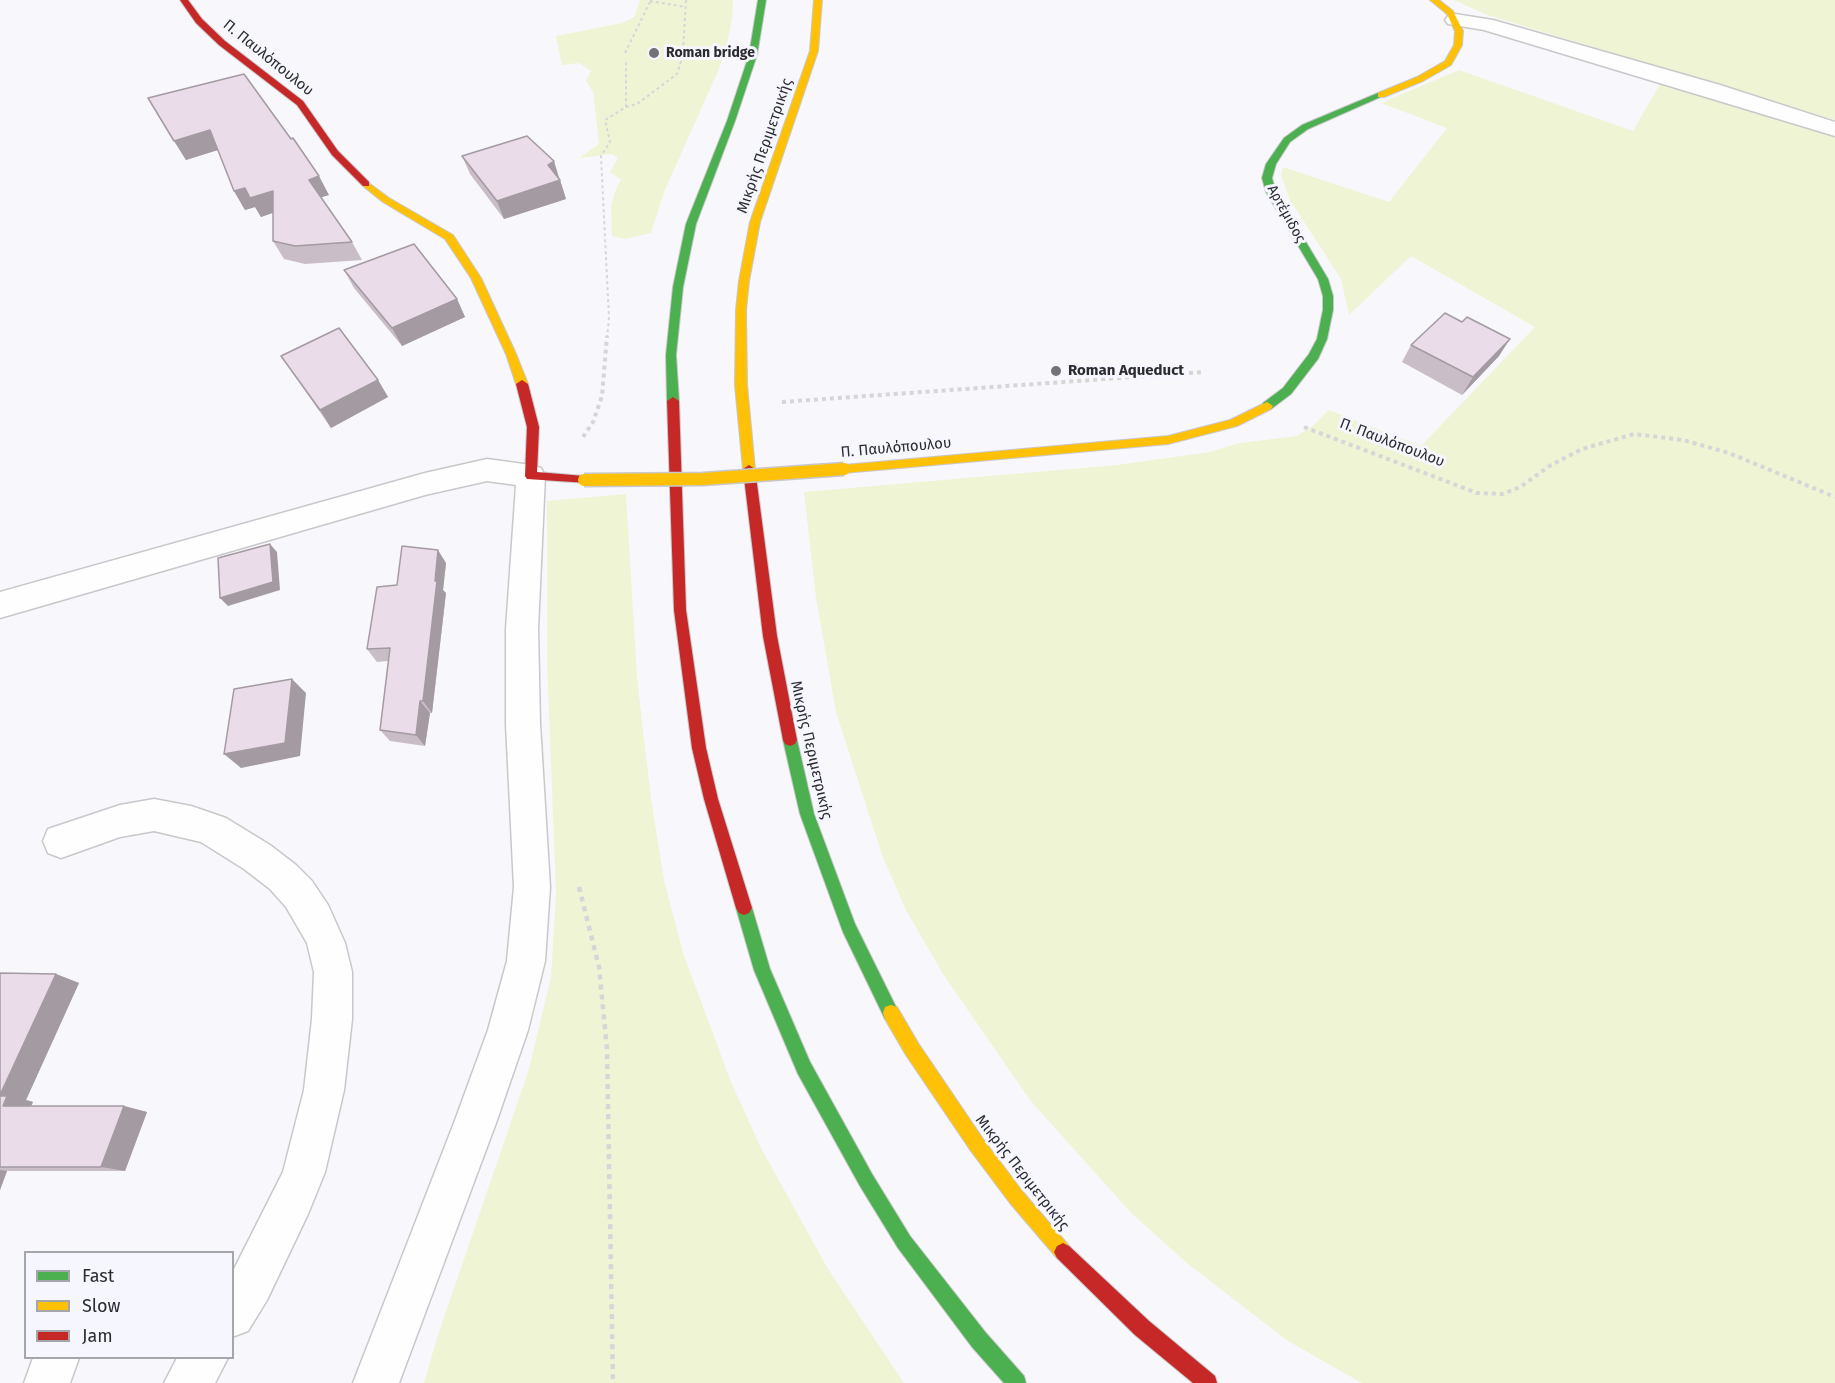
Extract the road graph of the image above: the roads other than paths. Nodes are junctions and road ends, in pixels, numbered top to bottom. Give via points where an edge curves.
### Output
1 (184, 0) edge
2 (762, 0) edge
3 (818, 0) edge
4 (1434, 0) edge
5 (1455, 20) junction
6 (1835, 129) edge
7 (1261, 411) joint
8 (531, 476) junction
9 (0, 605) edge
10 (61, 841) dead end
11 (234, 1312) edge
12 (56, 1359) edge
13 (204, 1359) edge
14 (47, 1383) edge
15 (188, 1383) edge
16 (376, 1383) edge
17 (1017, 1383) edge
18 (1208, 1383) edge

1 - 8 main road, Π. Παυλόπουλου via 222,43 300,103 335,153 362,181 386,200 439,230 457,248 476,278 525,392 533,428
2 - 17 main road via 753,55 686,242 671,356 680,610 699,748 762,970 804,1068 904,1242 971,1332
3 - 18 main road, Μικρής Περιμετρικής via 814,51 755,222 741,310 748,468 765,603 785,720 807,814 848,927 873,979 912,1049 977,1145 1061,1250 1142,1328
4 - 5 main road
5 - 6 street via 1486,24
5 - 7 main road, Αρτέμιδος via 1460,38 1448,63 1420,79 1305,127 1287,140 1270,164 1267,178 1271,192 1323,279 1328,310 1314,356 1287,391
7 - 8 main road, Π. Παυλόπουλου, bridge via 1191,436 1145,443 844,470 703,479 584,480
8 - 9 street via 488,470 425,484
8 - 16 street via 522,629 532,887 526,961 508,1030 475,1123
10 - 11 street via 120,821 154,815 213,830 283,877 315,918 326,943 333,972 332,1019 314,1134 292,1199 252,1284
12 - 14 street
13 - 15 street

